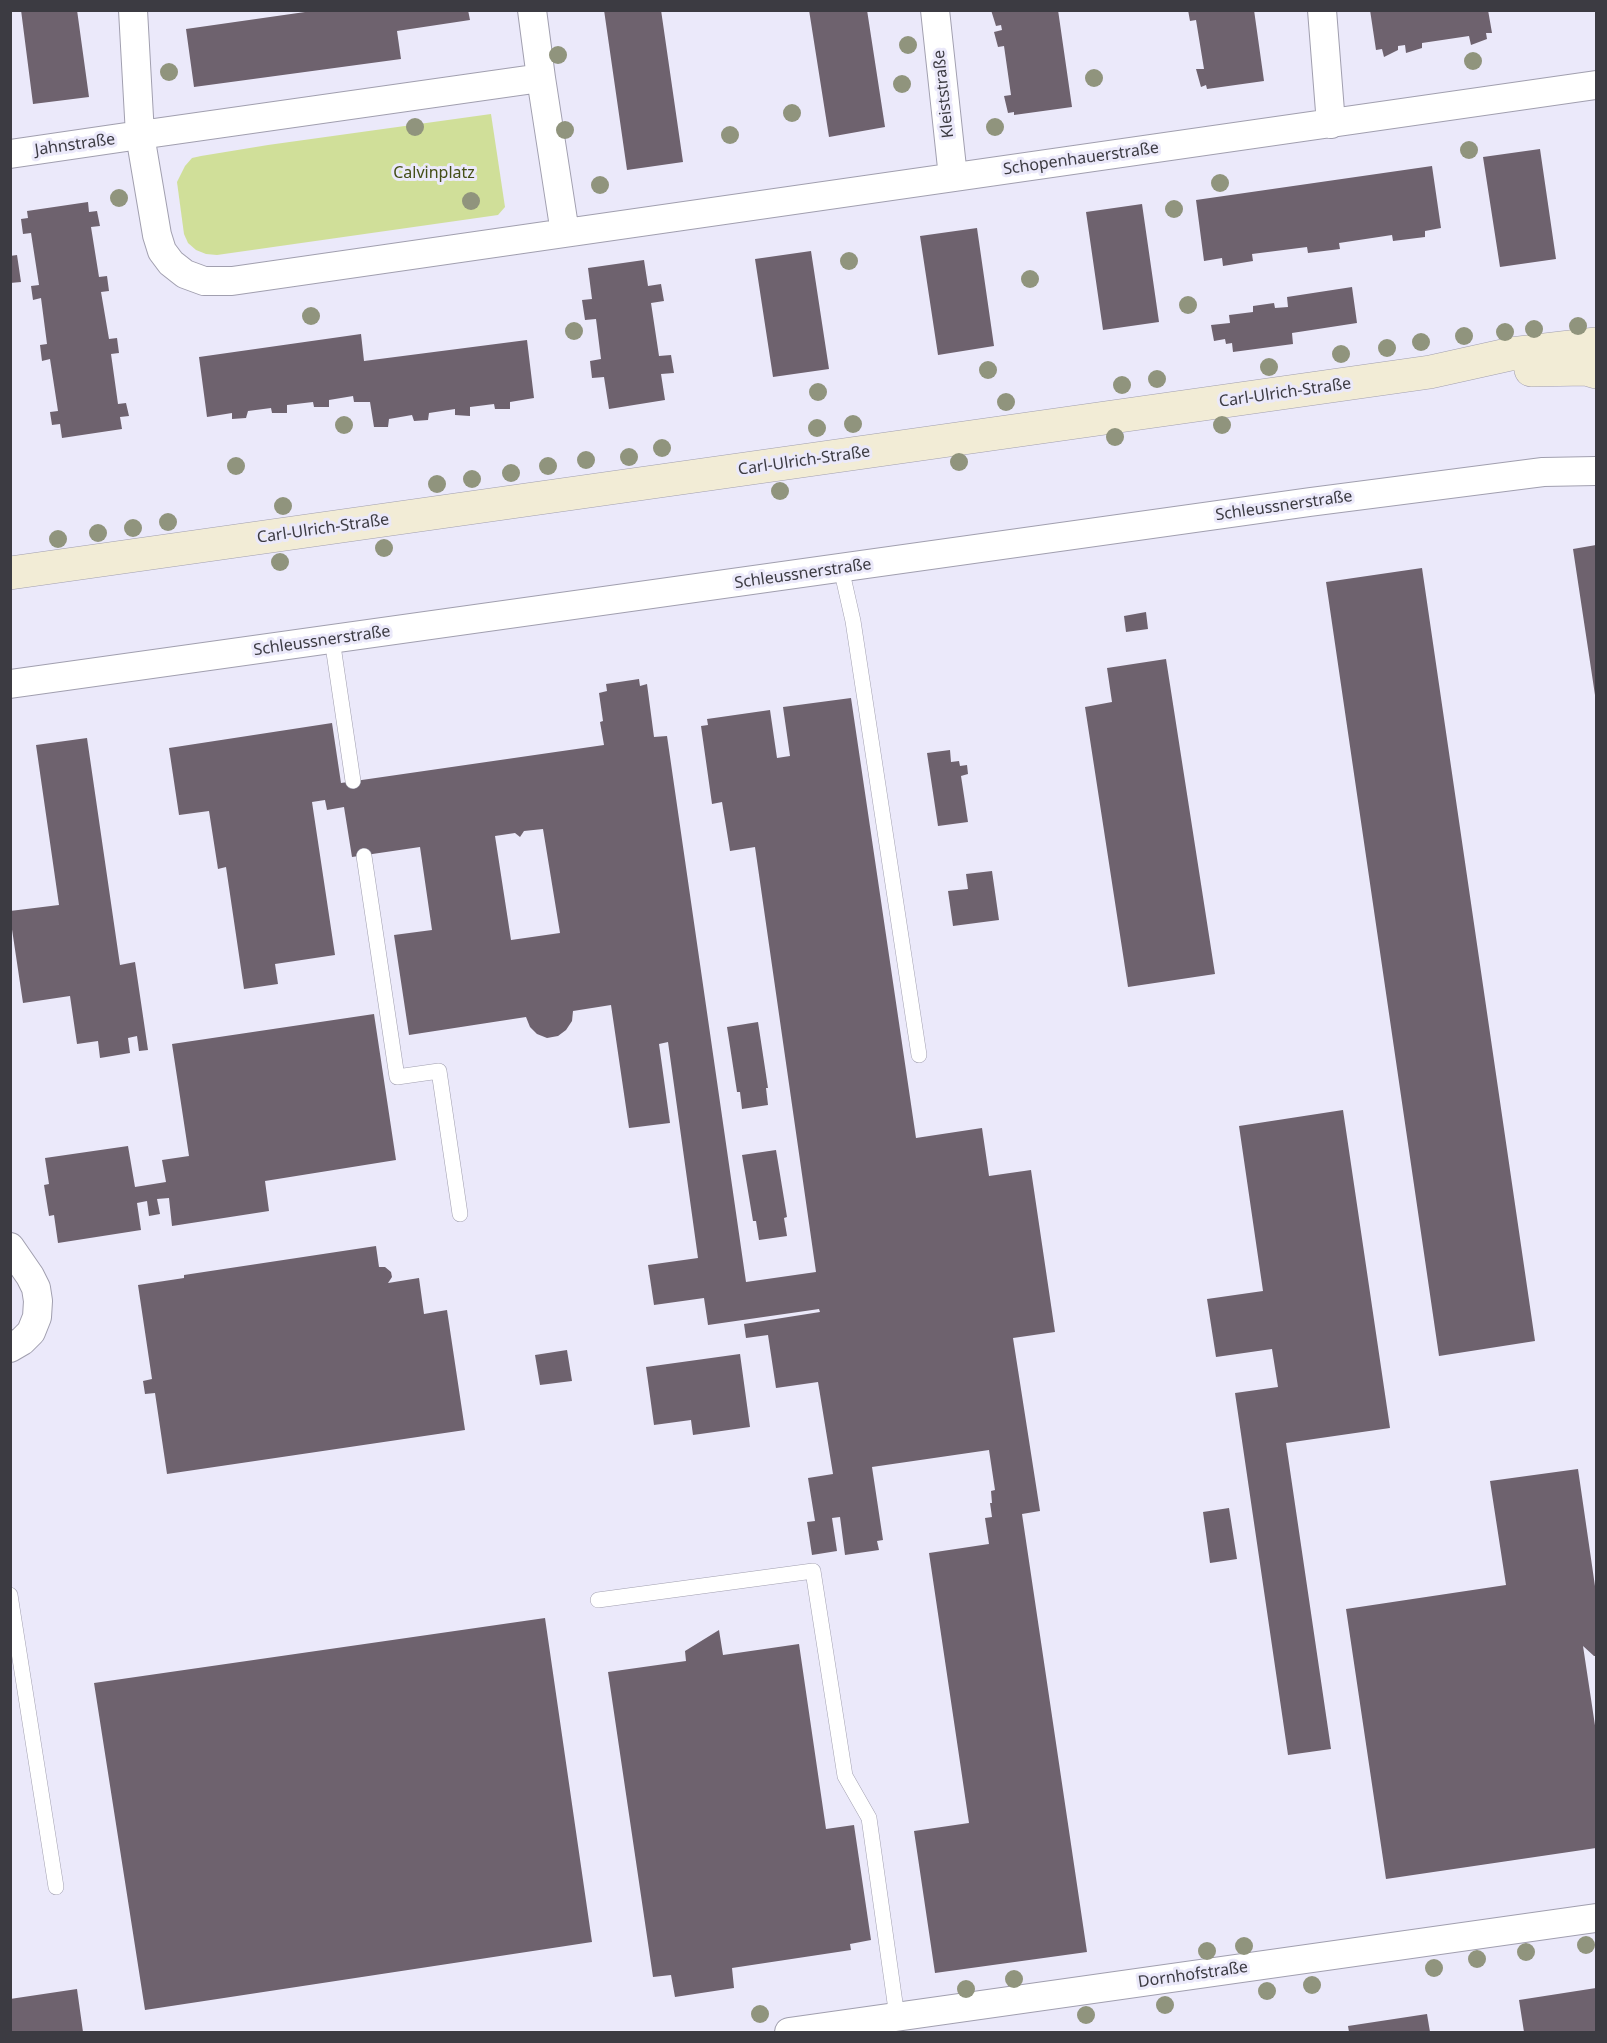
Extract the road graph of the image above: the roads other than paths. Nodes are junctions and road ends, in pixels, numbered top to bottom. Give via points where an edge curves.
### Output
1 (133, 10) edge
2 (532, 10) edge
3 (935, 10) edge
4 (1322, 10) edge
5 (541, 78) junction
6 (1596, 85) edge
7 (1331, 124) junction
8 (140, 135) junction
9 (10, 154) edge
10 (953, 177) junction
11 (565, 233) junction
12 (1596, 344) edge
13 (1430, 372) junction
14 (1596, 372) edge
15 (1596, 471) edge
16 (841, 568) junction
17 (10, 573) edge
18 (332, 639) junction
19 (10, 684) edge
20 (353, 781) dead end
21 (364, 856) dead end
22 (919, 1055) dead end
23 (460, 1214) dead end
24 (10, 1247) edge
25 (10, 1348) edge
26 (10, 1594) edge
27 (598, 1600) dead end
28 (56, 1887) dead end
29 (1596, 1918) edge
30 (897, 2017) junction
31 (789, 2032) edge

1 - 8 street
2 - 5 street
3 - 10 street, Kleiststraße
4 - 7 street
5 - 8 street
5 - 11 street
6 - 7 street, Schopenhauerstraße
7 - 10 street, Schopenhauerstraße
8 - 9 street, Jahnstraße
8 - 11 street via 162,251 185,274 204,281 232,281
10 - 11 street, Schopenhauerstraße
12 - 13 main road, Carl-Ulrich-Straße via 1511,354
13 - 14 main road
13 - 17 main road, Carl-Ulrich-Straße
15 - 16 street, Schleussnerstraße via 1543,471
16 - 18 street, Schleussnerstraße
16 - 22 lane via 853,621
18 - 19 street, Schleussnerstraße
18 - 20 lane
21 - 23 lane via 397,1077 439,1071
24 - 25 street via 36,1288 38,1301 31,1332
26 - 28 lane
27 - 30 lane via 813,1571 845,1776 869,1818
29 - 30 street, Dornhofstraße
30 - 31 street, Dornhofstraße

